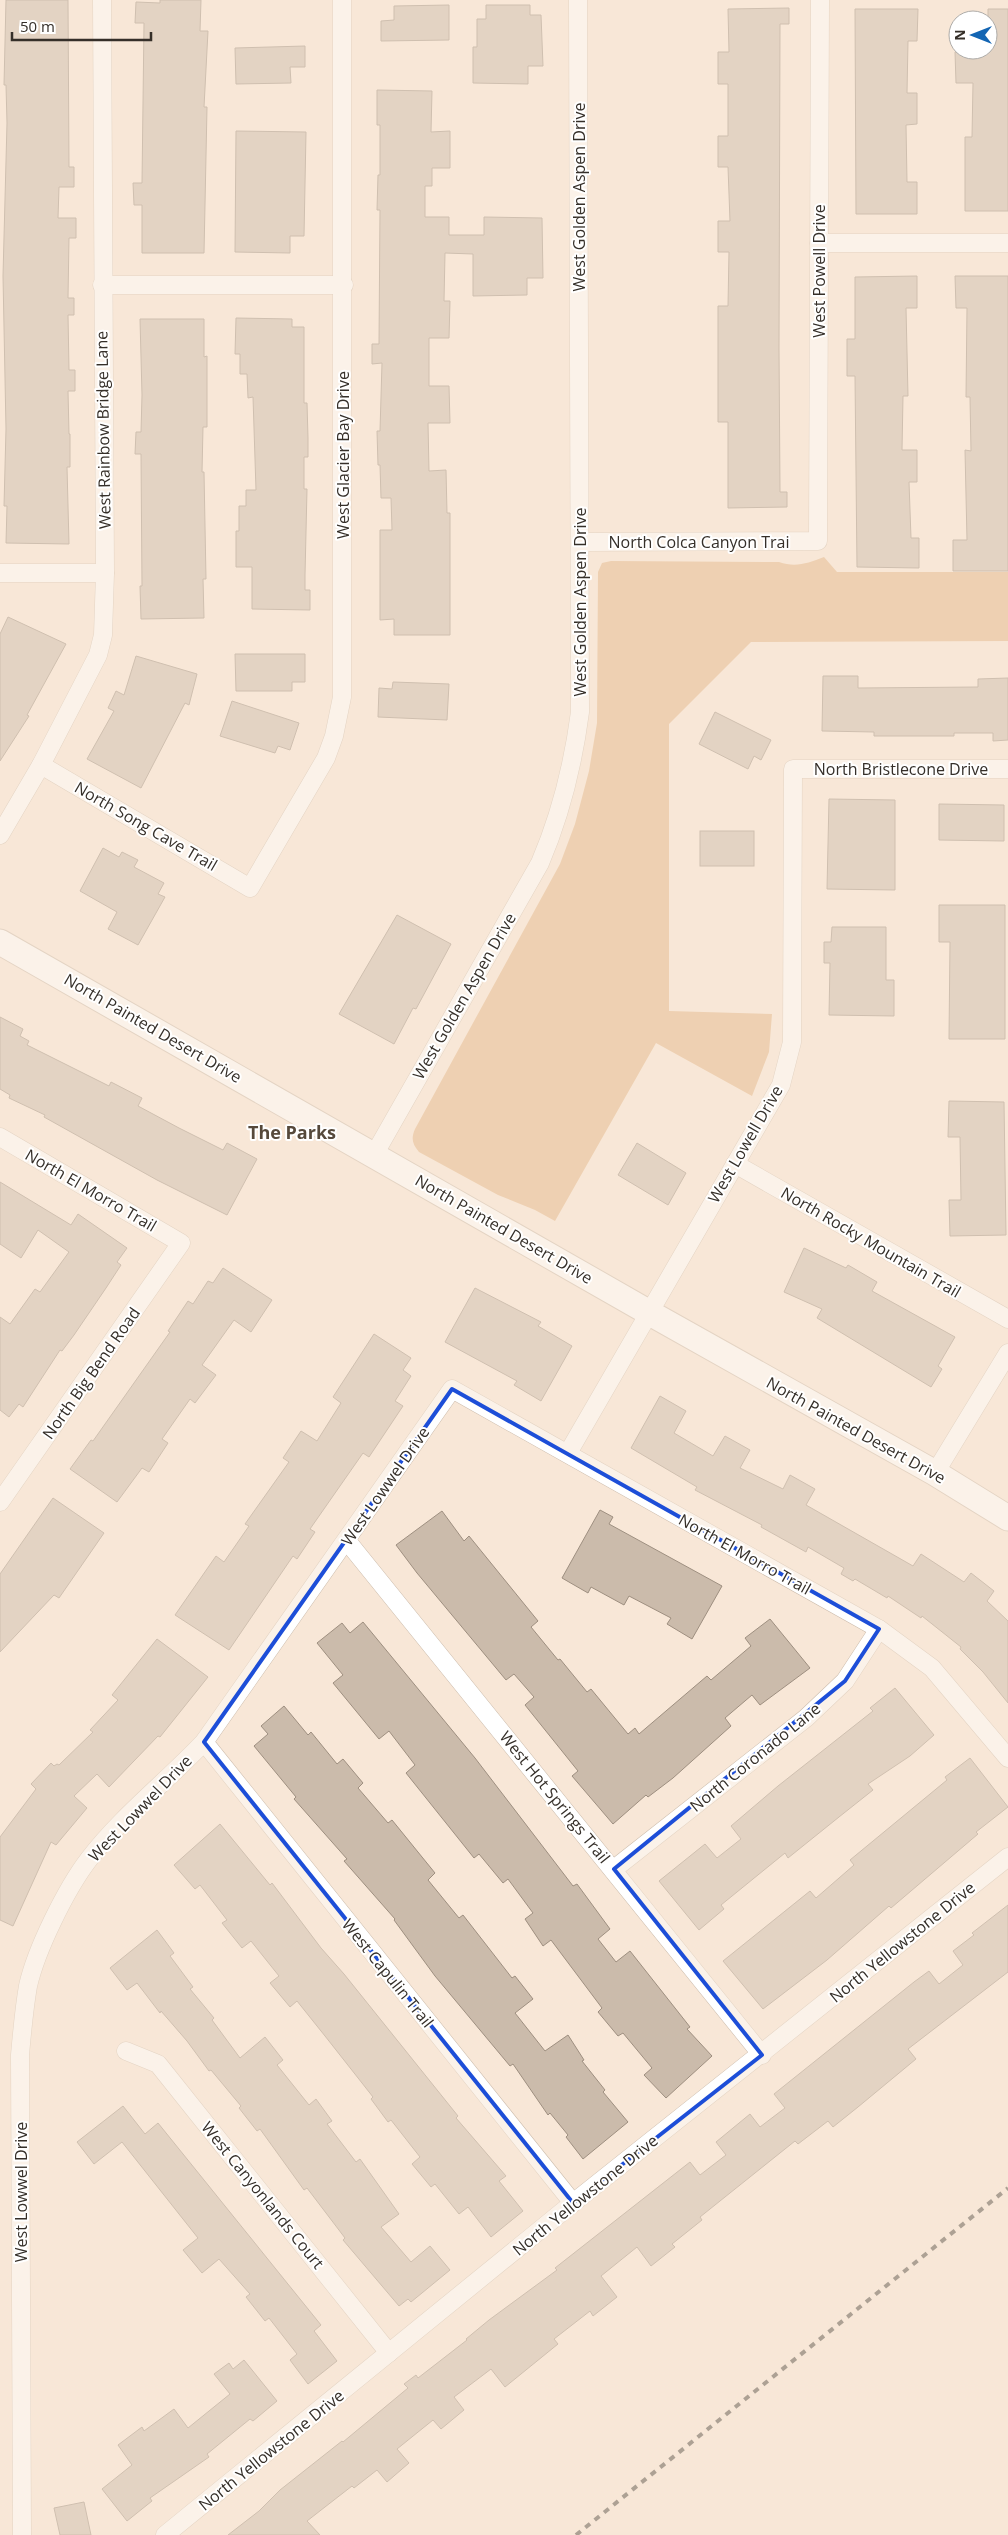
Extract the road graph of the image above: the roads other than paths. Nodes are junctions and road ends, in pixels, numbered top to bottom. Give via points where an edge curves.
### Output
1 (102, 0) edge
2 (342, 0) edge
3 (578, 0) edge
4 (820, 0) edge
5 (819, 243) junction
6 (1008, 243) edge
7 (102, 285) junction
8 (344, 285) junction
9 (818, 541) joint
10 (580, 542) junction
11 (0, 573) edge
12 (105, 573) junction
13 (41, 765) junction
14 (793, 769) joint
15 (1008, 769) edge
16 (0, 835) edge
17 (250, 888) joint
18 (0, 942) edge
19 (0, 1137) edge
20 (374, 1155) junction
21 (734, 1164) junction
22 (181, 1243) joint
23 (648, 1312) junction
24 (1008, 1320) edge
25 (1008, 1353) edge
26 (452, 1389) joint
27 (568, 1454) junction
28 (935, 1473) junction
29 (0, 1502) edge
30 (1008, 1518) edge
31 (347, 1541) junction
32 (879, 1629) junction
33 (204, 1742) junction
34 (1008, 1758) edge
35 (1008, 1857) edge
36 (614, 1869) junction
37 (126, 2051) dead end
38 (762, 2055) junction
39 (573, 2204) junction
40 (389, 2354) junction
41 (22, 2535) edge
42 (165, 2535) edge

1 - 7 street, West Rainbow Bridge Lane
2 - 8 street, West Glacier Bay Drive
3 - 10 street, West Golden Aspen Drive
4 - 5 street, West Powell Drive
5 - 6 street
5 - 9 street, West Powell Drive
7 - 8 street
7 - 12 street, West Rainbow Bridge Lane
8 - 17 street, West Glacier Bay Drive via 342,697 326,758
9 - 10 street, North Colca Canyon Trai
10 - 20 street, West Golden Aspen Drive via 580,712 575,752 554,828 540,863
11 - 12 street
12 - 13 street, West Rainbow Bridge Lane via 98,655
13 - 16 street, West Rainbow Bridge Lane
13 - 17 street, North Song Cave Trail
14 - 15 street, North Bristlecone Drive
14 - 21 street, West Lowell Drive via 792,1042 780,1085
18 - 20 street, North Painted Desert Drive
19 - 22 street, North El Morro Trail
20 - 23 street, North Painted Desert Drive
21 - 23 street, West Lowell Drive
21 - 24 street, North Rocky Mountain Trail
22 - 29 street, North Big Bend Road
23 - 27 street, West Lowell Drive
23 - 28 street, North Painted Desert Drive
25 - 28 street
26 - 27 street, North El Morro Trail
26 - 31 street, West Lowwel Drive
27 - 32 street, North El Morro Trail
28 - 30 street, North Painted Desert Drive
31 - 33 street, West Lowwel Drive
31 - 36 street, West Hot Springs Trail
32 - 34 street, North El Morro Trail via 932,1668
32 - 36 street, North Coronado Lane via 845,1681 806,1718
33 - 39 street, West Capulin Trail
33 - 41 street, West Lowwel Drive via 88,1860 57,1912 29,1985 20,2055
35 - 38 street, North Yellowstone Drive
36 - 38 street, West Hot Springs Trail
37 - 40 street, West Canyonlands Court via 158,2064
38 - 39 street, North Yellowstone Drive
39 - 40 street, North Yellowstone Drive
40 - 42 street, North Yellowstone Drive

